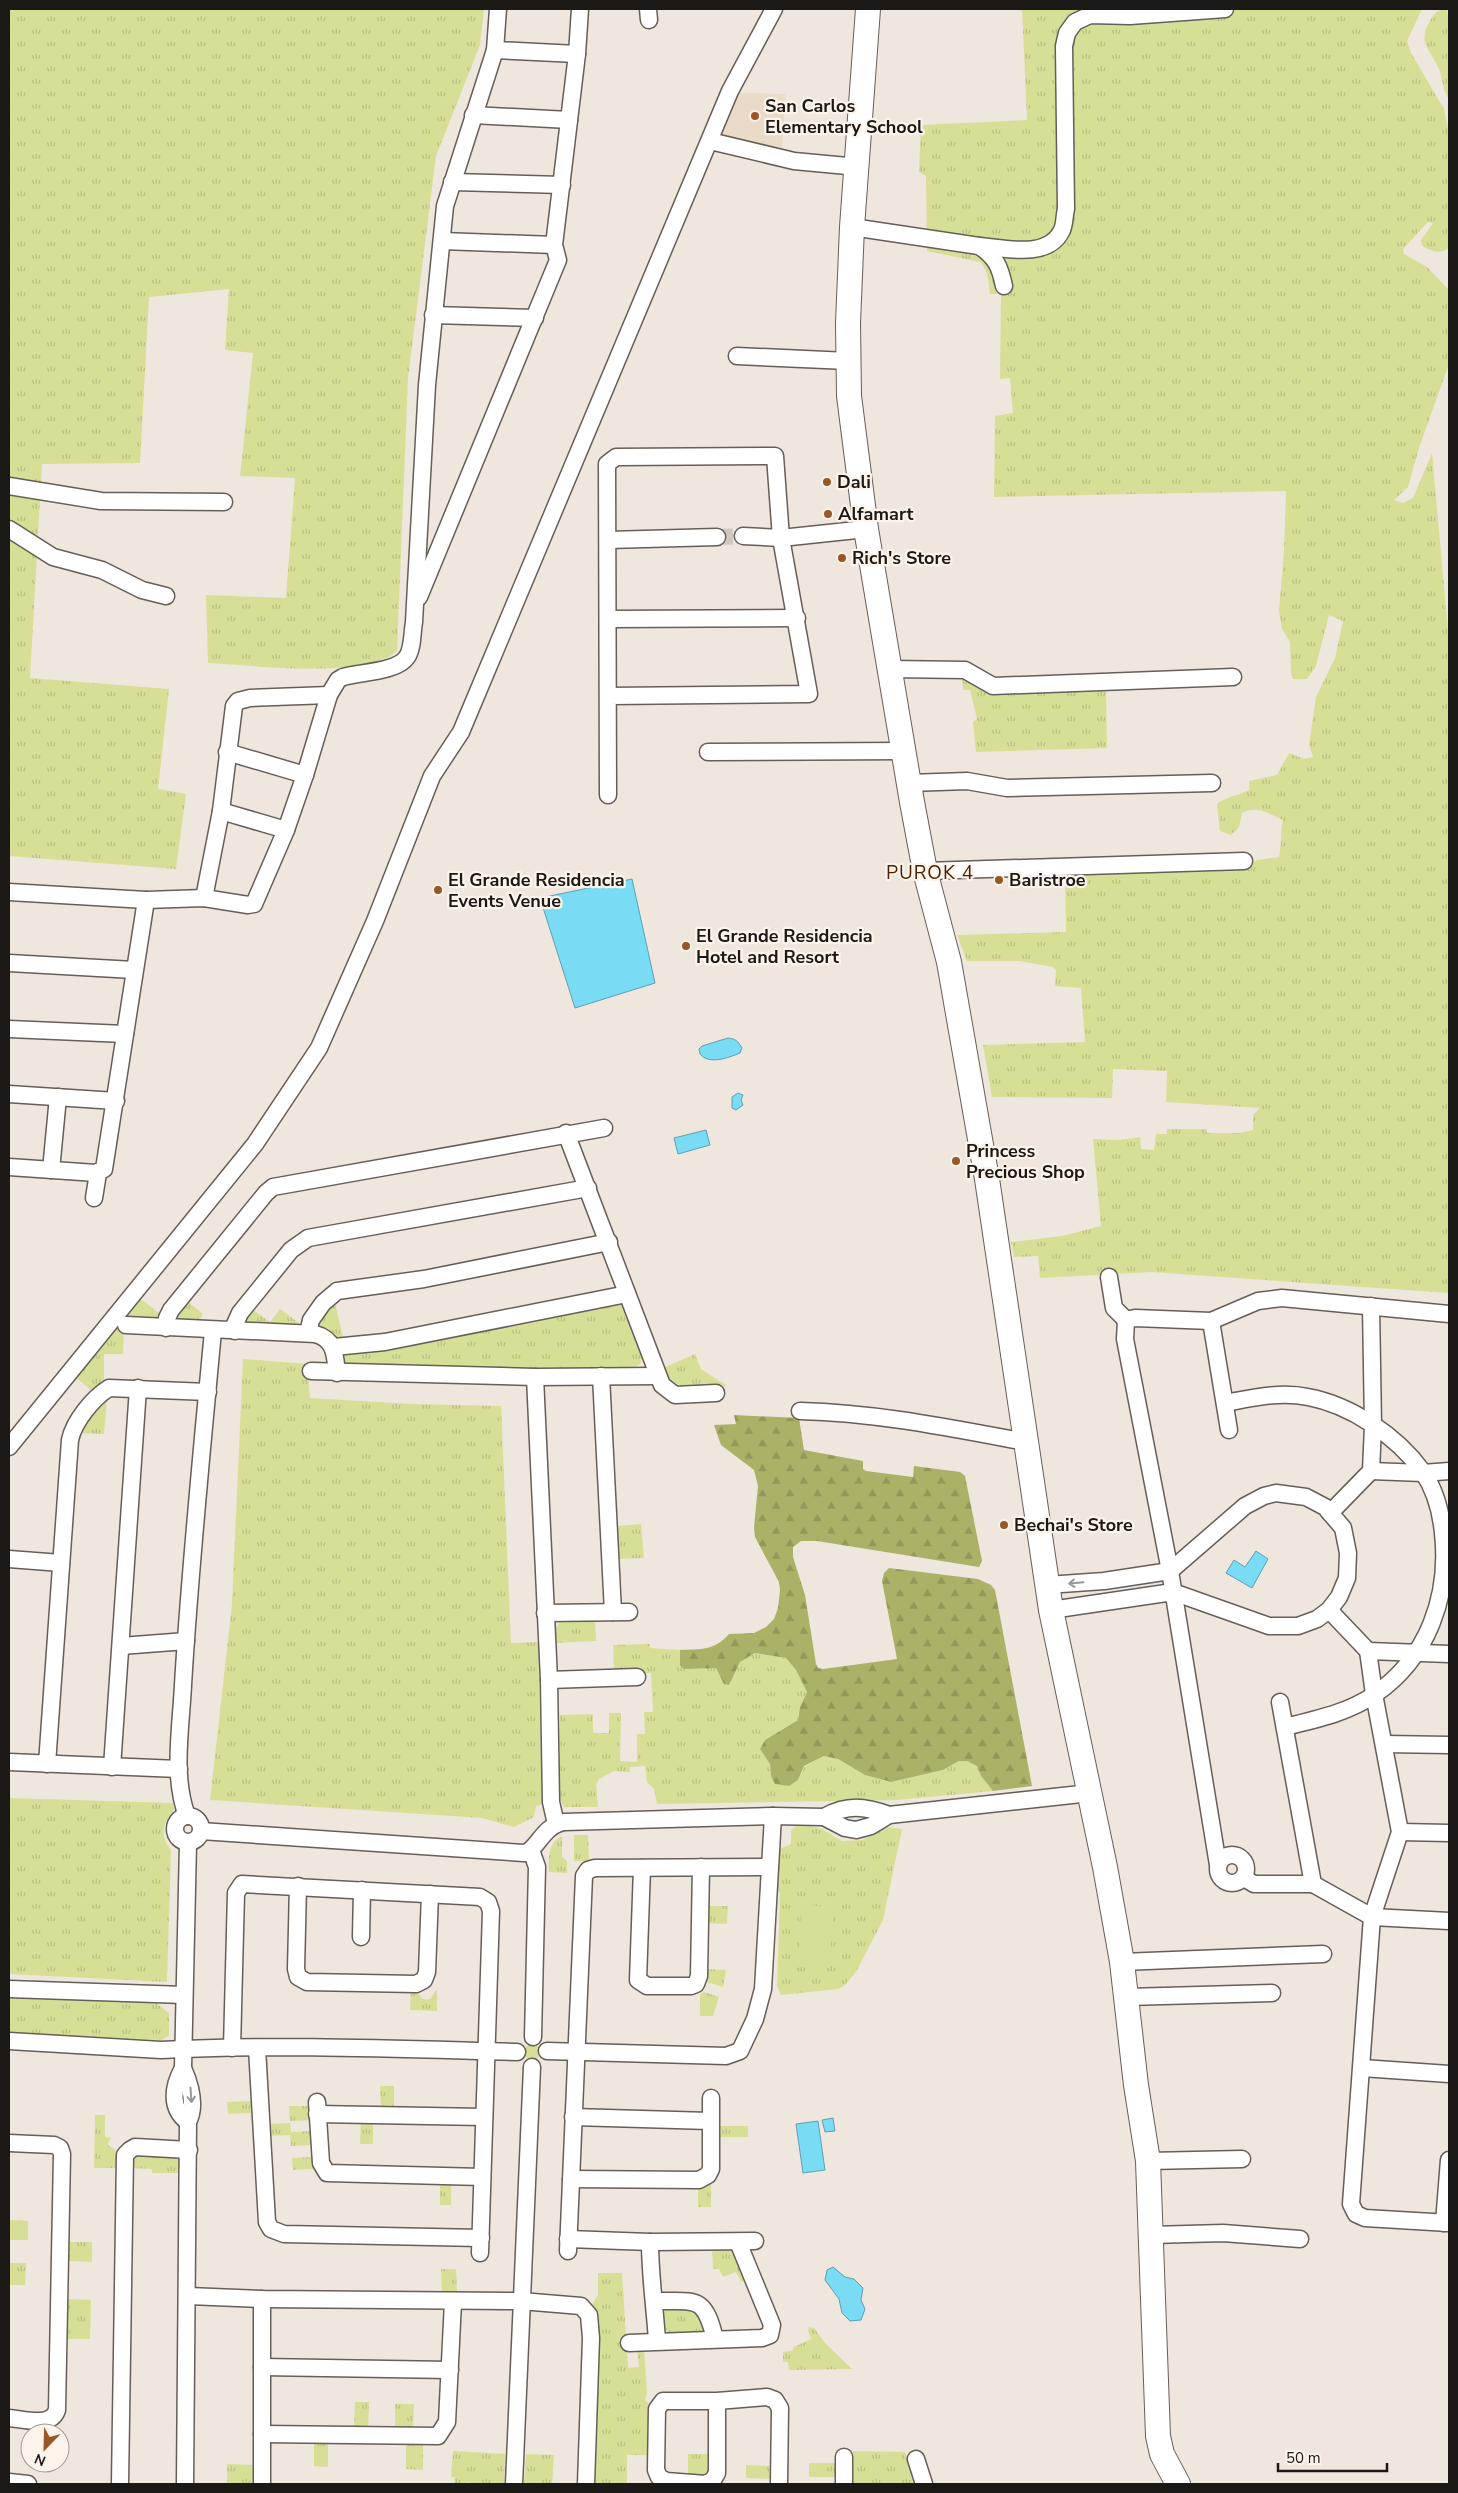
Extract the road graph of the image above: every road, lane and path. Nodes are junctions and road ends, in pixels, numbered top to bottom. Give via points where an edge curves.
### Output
1 (498, 9) edge
2 (580, 9) edge
3 (774, 9) edge
4 (868, 9) edge
5 (1225, 9) edge
6 (495, 50) junction
7 (577, 54) junction
8 (473, 115) junction
9 (570, 120) junction
10 (710, 141) junction
11 (858, 167) junction
12 (452, 182) junction
13 (562, 185) junction
14 (852, 227) junction
15 (442, 241) junction
16 (554, 246) junction
17 (979, 246) junction
18 (1004, 286) dead end
19 (432, 315) junction
20 (535, 318) junction
21 (737, 356) dead end
22 (848, 360) junction
23 (9, 486) edge
24 (224, 502) dead end
25 (9, 529) edge
26 (866, 530) junction
27 (743, 536) tunnel mouth
28 (717, 537) tunnel mouth
29 (781, 538) junction
30 (608, 540) junction
31 (166, 596) dead end
32 (414, 608) junction
33 (797, 618) junction
34 (608, 619) junction
35 (890, 669) junction
36 (1233, 676) dead end
37 (329, 695) junction
38 (608, 696) junction
39 (905, 751) junction
40 (227, 752) junction
41 (708, 752) dead end
42 (306, 775) junction
43 (909, 783) junction
44 (1212, 783) dead end
45 (608, 795) dead end
46 (221, 811) junction
47 (286, 830) junction
48 (1244, 861) dead end
49 (926, 871) junction
50 (9, 892) edge
51 (204, 898) junction
52 (146, 900) junction
53 (9, 963) edge
54 (134, 970) junction
55 (9, 1029) edge
56 (125, 1034) junction
57 (9, 1094) edge
58 (58, 1097) junction
59 (116, 1101) junction
60 (604, 1128) dead end
61 (566, 1133) junction
62 (9, 1167) edge
63 (51, 1170) junction
64 (98, 1173) junction
65 (588, 1188) junction
66 (94, 1198) dead end
67 (609, 1242) junction
68 (1109, 1277) dead end
69 (627, 1294) junction
70 (1371, 1306) junction
71 (1449, 1314) edge
72 (1126, 1320) junction
73 (1211, 1321) junction
74 (126, 1325) dead end
75 (166, 1328) junction
76 (213, 1331) junction
77 (235, 1331) junction
78 (308, 1333) junction
79 (334, 1347) junction
80 (311, 1371) dead end
81 (337, 1373) junction
82 (601, 1376) junction
83 (658, 1376) junction
84 (536, 1377) junction
85 (138, 1388) junction
86 (208, 1392) junction
87 (716, 1393) dead end
88 (1225, 1403) junction
89 (800, 1411) dead end
90 (1373, 1426) junction
91 (1228, 1430) dead end
92 (1026, 1442) junction
93 (9, 1447) edge
94 (1371, 1471) junction
95 (1449, 1471) edge
96 (1423, 1473) junction
97 (1330, 1513) junction
98 (9, 1560) edge
99 (1447, 1561) edge
100 (61, 1563) junction
101 (1170, 1571) junction
102 (1121, 1578) junction
103 (1047, 1585) junction
104 (1173, 1592) junction
105 (1125, 1599) junction
106 (1051, 1610) junction
107 (1329, 1610) junction
108 (545, 1613) junction
109 (186, 1641) junction
110 (121, 1646) junction
111 (1368, 1651) junction
112 (1416, 1653) junction
113 (1449, 1654) edge
114 (637, 1677) dead end
115 (549, 1680) junction
116 (1374, 1694) junction
117 (1280, 1702) dead end
118 (1286, 1727) junction
119 (1384, 1744) junction
120 (1449, 1745) edge
121 (9, 1762) edge
122 (47, 1764) junction
123 (112, 1767) junction
124 (179, 1769) junction
125 (1090, 1793) junction
126 (889, 1815) junction
127 (188, 1816) junction
128 (773, 1816) junction
129 (824, 1817) junction
130 (556, 1824) junction
131 (201, 1831) junction
132 (1400, 1832) junction
133 (1449, 1833) edge
134 (188, 1843) junction
135 (532, 1850) junction
136 (769, 1867) junction
137 (642, 1868) junction
138 (701, 1868) junction
139 (1313, 1884) junction
140 (298, 1886) junction
141 (362, 1890) junction
142 (430, 1894) junction
143 (1372, 1917) junction
144 (1449, 1921) edge
145 (361, 1937) dead end
146 (1323, 1954) dead end
147 (1122, 1962) junction
148 (9, 1989) edge
149 (1272, 1994) dead end
150 (184, 1995) junction
151 (1128, 1997) junction
152 (533, 2037) junction
153 (9, 2041) edge
154 (184, 2047) junction
155 (232, 2048) junction
156 (257, 2048) junction
157 (485, 2051) junction
158 (547, 2051) junction
159 (517, 2052) junction
160 (575, 2053) junction
161 (532, 2067) junction
162 (1362, 2068) junction
163 (1449, 2074) edge
164 (711, 2098) dead end
165 (484, 2117) junction
166 (573, 2117) junction
167 (710, 2121) junction
168 (9, 2143) edge
169 (189, 2150) junction
170 (1242, 2159) dead end
171 (1449, 2160) edge
172 (1148, 2161) junction
173 (482, 2177) junction
174 (572, 2179) junction
175 (1447, 2223) edge
176 (1151, 2235) junction
177 (1300, 2239) dead end
178 (755, 2241) dead end
179 (650, 2242) junction
180 (738, 2242) junction
181 (188, 2296) junction
182 (262, 2299) junction
183 (522, 2301) junction
184 (654, 2301) junction
185 (453, 2302) junction
186 (715, 2339) junction
187 (657, 2341) junction
188 (629, 2343) dead end
189 (262, 2367) junction
190 (450, 2370) junction
191 (717, 2401) junction
192 (9, 2418) edge
193 (262, 2434) junction
194 (844, 2457) dead end
195 (916, 2459) dead end
196 (9, 2482) edge
197 (1172, 2482) edge
198 (28, 2484) edge
199 (120, 2484) edge
200 (185, 2484) edge
201 (262, 2484) edge
202 (514, 2484) edge
203 (586, 2484) edge
204 (779, 2484) edge
205 (844, 2484) edge
206 (924, 2484) edge

1 - 6 street
2 - 7 street
3 - 10 street via 730,92
4 - 11 street
5 - 17 street via 1130,16 1090,15 1075,22 1064,46 1066,209 1062,232 1052,244 1033,249
6 - 7 street
6 - 8 street
7 - 9 street
8 - 9 street
8 - 12 street
9 - 13 street
10 - 11 street via 799,162
10 - 93 street via 461,732 432,776 375,921 319,1048 255,1144
11 - 14 street
12 - 13 street
12 - 15 street via 445,206
13 - 16 street
14 - 17 street
14 - 22 street
15 - 16 street
15 - 19 street
16 - 20 street via 558,260
17 - 18 street via 992,254 999,265
19 - 20 street
19 - 32 street
20 - 32 street
21 - 22 street
22 - 26 street via 849,396
23 - 24 street via 101,502
25 - 31 street via 60,560 102,570 142,590
26 - 29 street
26 - 35 street
27 - 29 street
28 - 30 street
29 - 30 street via 776,457 771,454 611,459 607,464
29 - 33 street
30 - 34 street
32 - 37 street via 411,647 403,662 343,677
33 - 34 street
33 - 38 street via 809,694
34 - 38 street
35 - 36 street via 965,670 993,686
35 - 39 street
37 - 40 street via 238,701 234,706
37 - 42 street
38 - 45 street
39 - 41 street
39 - 43 street
40 - 42 street
40 - 46 street
42 - 47 street
43 - 44 street via 967,781 1007,788
43 - 49 street
46 - 47 street
46 - 51 street
47 - 51 street via 254,904
48 - 49 street
49 - 92 street via 949,962 987,1179
50 - 52 street
51 - 52 street
52 - 54 street
53 - 54 street
54 - 56 street
55 - 56 street
56 - 59 street
57 - 58 street
58 - 59 street
58 - 63 street
59 - 64 street via 106,1163
60 - 61 street
61 - 65 street
61 - 75 street via 274,1187 266,1192 171,1310
62 - 63 street
63 - 64 street
64 - 66 street
65 - 67 street
65 - 77 street via 308,1238 295,1246 240,1313
67 - 69 street
67 - 78 street via 424,1279 337,1291 323,1303 310,1323
68 - 72 street via 1114,1308
69 - 79 street via 380,1343
69 - 83 street
70 - 71 street
70 - 73 street via 1282,1298 1258,1301
70 - 90 street
72 - 73 street
72 - 101 street via 1125,1339
73 - 88 street
74 - 75 street
75 - 76 street
76 - 77 street
76 - 86 street
77 - 78 street
78 - 79 street via 326,1338
79 - 81 street
80 - 81 street
81 - 84 street
82 - 83 street
82 - 84 street
82 - 108 street via 621,1612
83 - 87 street via 664,1389 675,1395
84 - 108 street
85 - 86 street
85 - 100 street via 106,1390 80,1418 72,1432
85 - 110 street
86 - 109 street
88 - 90 street via 1261,1396 1306,1396 1347,1410
88 - 91 street
89 - 92 street via 893,1417
90 - 94 street
90 - 96 street
92 - 103 street
94 - 96 street
94 - 97 street
95 - 96 street
96 - 99 street via 1437,1503
97 - 101 street via 1315,1501 1296,1495 1264,1496 1244,1506
97 - 107 street via 1343,1528 1349,1566 1344,1588
98 - 100 street
99 - 112 street via 1438,1609
100 - 122 street
101 - 102 street
101 - 104 street
102 -> 103 street
102 - 105 street
103 - 106 street
104 - 105 street
104 - 107 street via 1280,1628 1308,1623
104 - 139 street via 1218,1865 1224,1857 1237,1855 1246,1864 1244,1878 1254,1884
105 - 106 street
106 - 125 street
107 - 111 street
108 - 115 street
109 - 110 street
109 - 124 street
110 - 123 street
111 - 112 street
111 - 116 street
112 - 113 street
112 - 116 street
114 - 115 street
115 - 130 street via 551,1802
116 - 118 street via 1334,1715
116 - 119 street
117 - 118 street
118 - 139 street
119 - 120 street
119 - 132 street
121 - 122 street
122 - 123 street
123 - 124 street
124 - 127 street
125 - 126 street
125 - 147 street
126 - 129 street via 853,1807
126 - 129 street via 871,1826 856,1830
127 - 131 street via 199,1821
127 - 134 street via 180,1819 175,1828 178,1838
128 - 129 street
128 - 130 street
128 - 136 street
130 - 135 street via 540,1837
131 - 134 street via 197,1840
131 - 135 street via 524,1853
132 - 133 street
132 - 143 street
134 - 150 street
135 - 152 street via 537,1867
136 - 138 street
136 - 160 street via 763,1989 755,2018 740,2051 726,2056
137 - 138 street
137 - 138 street via 638,1980 647,1986 696,1984
137 - 160 street via 592,1869 584,1876
139 - 143 street
140 - 141 street
140 - 142 street via 296,1970 298,1978 307,1982 416,1984 424,1980
140 - 155 street via 246,1883 237,1890
141 - 142 street
141 - 145 street
142 - 157 street via 480,1898 491,1907
143 - 144 street
143 - 162 street
146 - 147 street
147 - 151 street
148 - 150 street
149 - 151 street
150 - 154 street
151 - 172 street via 1136,2085
152 - 158 street via 543,2041
152 - 159 street via 522,2041
153 - 154 street via 161,2050
154 - 155 street
154 - 169 street via 183,2068 176,2082 176,2106 188,2122
155 - 156 street
156 - 157 street
156 - 173 street via 267,2222 271,2229 284,2234 480,2246
157 - 159 street
157 - 165 street
158 - 160 street
158 - 161 street via 543,2062
159 - 161 street via 521,2062
160 - 166 street
161 - 183 street
162 - 163 street
162 - 175 street via 1353,2210 1365,2218
164 - 167 street
165 - 173 street
165 - 173 street via 317,2108 321,2163 327,2173
166 - 167 street
166 - 174 street
167 - 174 street via 711,2169 702,2179
168 - 192 street via 54,2145 62,2154 57,2410 48,2421
169 - 181 street
169 - 199 street via 135,2147 125,2156
170 - 172 street
171 - 175 street
172 - 176 street
174 - 179 street via 568,2245
176 - 177 street via 1223,2233
176 - 197 street via 1158,2436
178 - 180 street
179 - 180 street
179 - 184 street
180 - 186 street via 772,2331 762,2338
181 - 182 street
181 - 200 street
182 - 185 street
182 - 189 street
183 - 185 street
183 - 202 street
183 - 203 street via 578,2305 589,2313 591,2347
184 - 186 street via 700,2304 710,2317
184 - 187 street
185 - 190 street
186 - 187 street
187 - 188 street
189 - 190 street
189 - 193 street
190 - 193 street via 447,2422 438,2436
191 - 191 street via 717,2473 713,2480 706,2484 666,2481 659,2477 656,2470 658,2405 666,2400
191 - 204 street via 767,2397 779,2404
193 - 201 street
194 - 205 street
195 - 206 street
196 - 198 street

